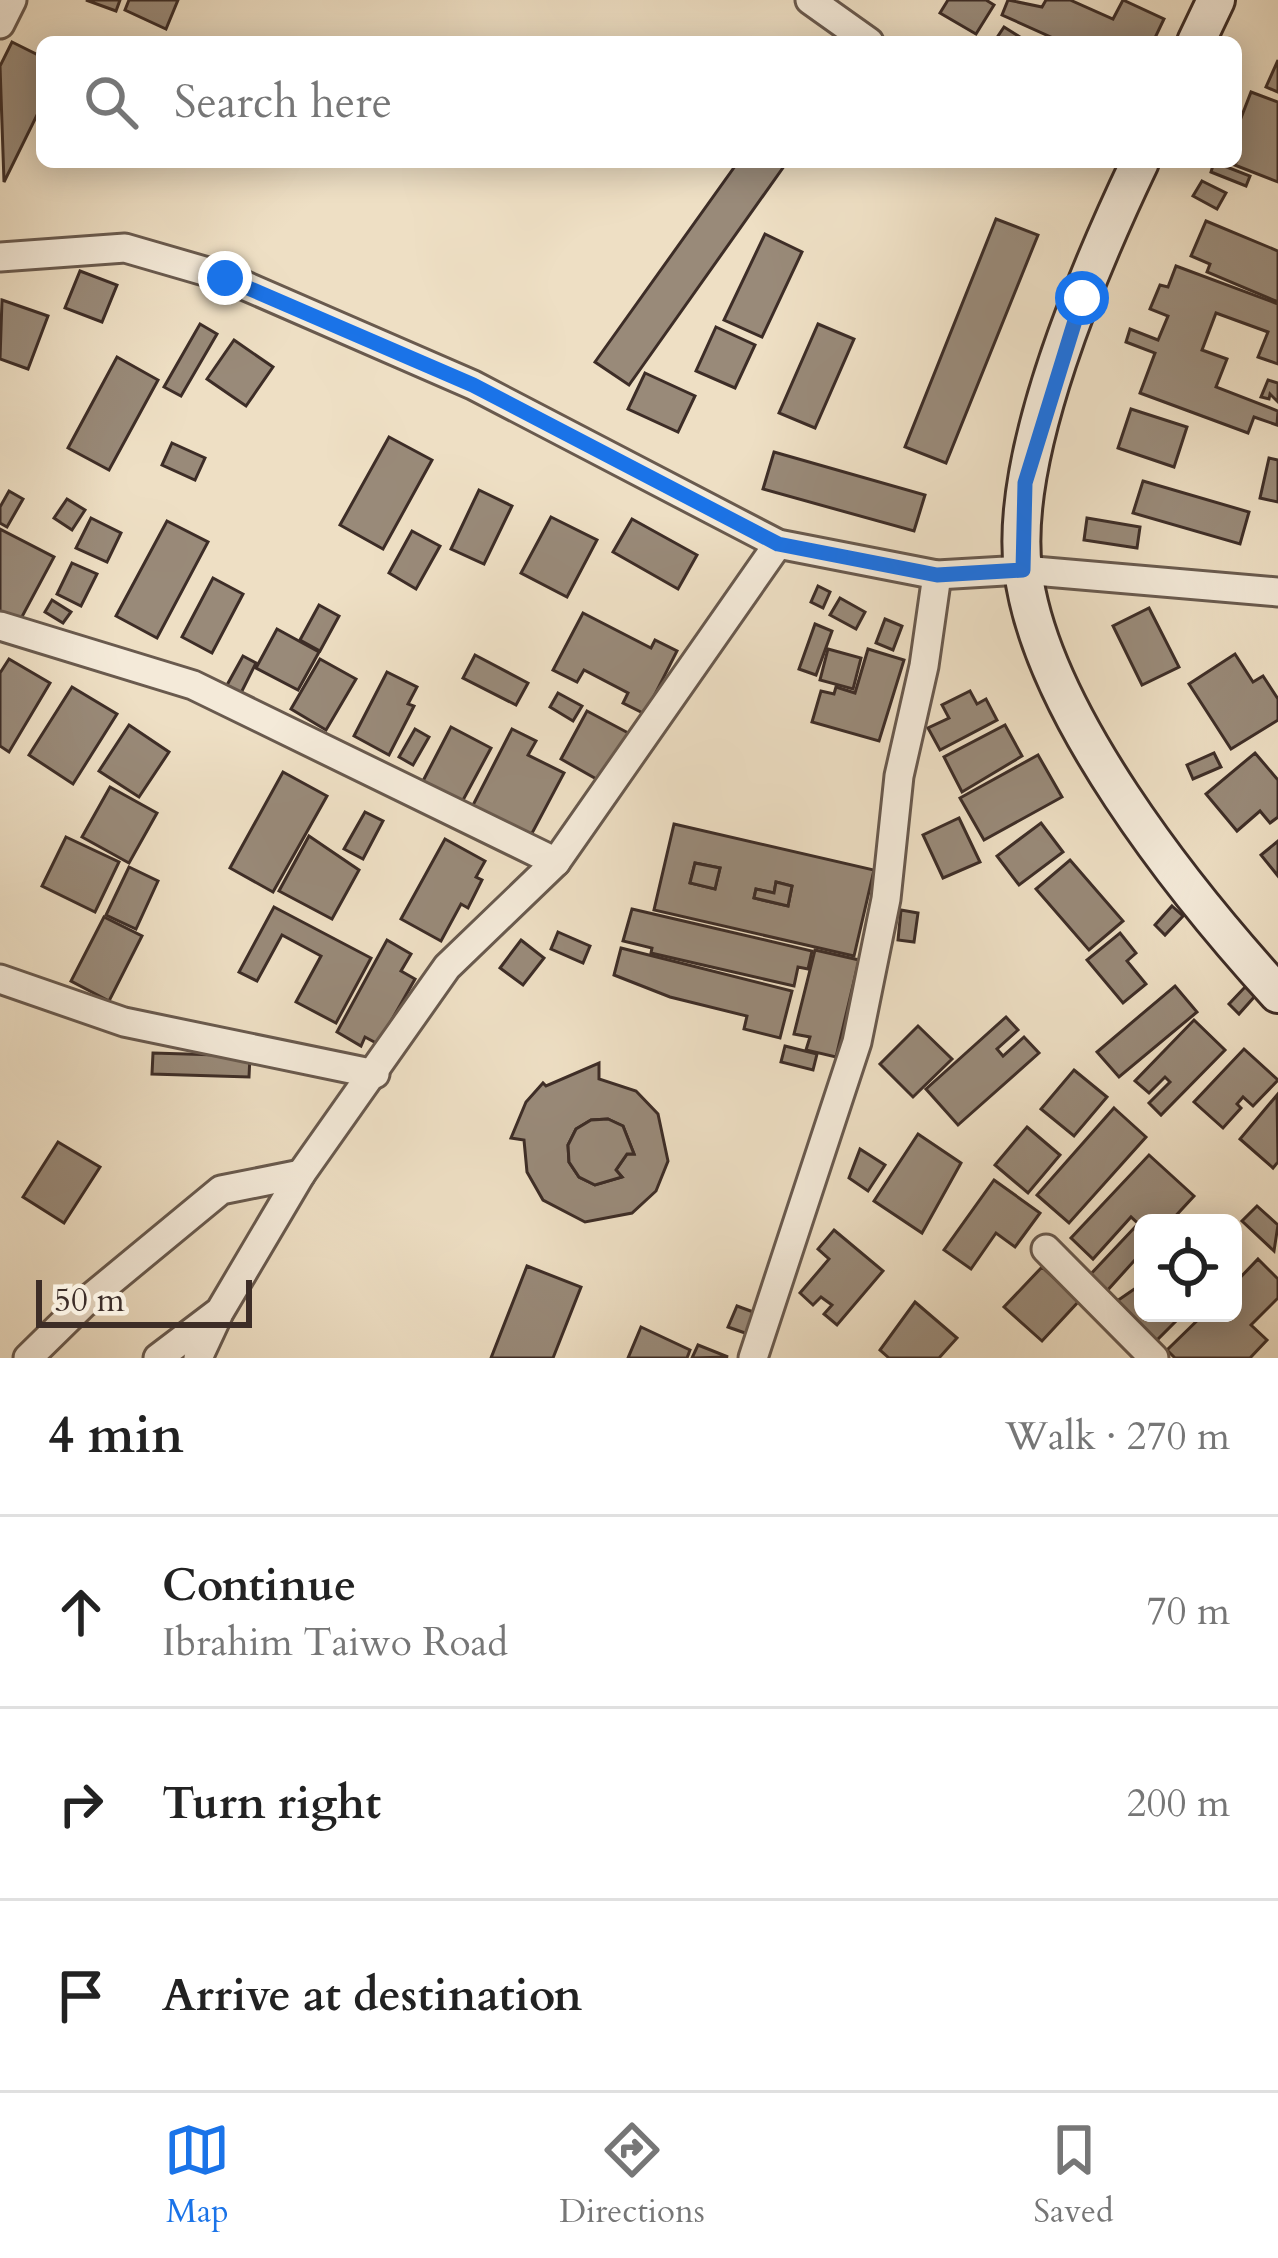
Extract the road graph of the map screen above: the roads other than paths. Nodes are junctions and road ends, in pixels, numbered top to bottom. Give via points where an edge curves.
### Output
1 (12, 0) edge
2 (810, 0) edge
3 (1216, 0) edge
4 (0, 24) edge
5 (861, 36) edge
6 (1199, 36) edge
7 (1128, 168) edge
8 (0, 256) edge
9 (778, 544) junction
10 (1023, 570) junction
11 (937, 575) junction
12 (1278, 592) edge
13 (0, 626) edge
14 (556, 862) junction
15 (0, 979) edge
16 (1278, 994) edge
17 (375, 1074) junction
18 (302, 1174) junction
19 (1046, 1250) dead end
20 (220, 1311) junction
21 (28, 1358) edge
22 (158, 1358) edge
23 (198, 1358) edge
24 (753, 1358) edge
25 (1154, 1358) edge

1 - 4 street
2 - 5 street
3 - 6 main road
7 - 10 main road via 1025,483
8 - 9 street via 125,248 225,278 473,385
9 - 11 street
9 - 14 street
10 - 11 street
10 - 12 street
10 - 16 main road via 1050,665 1130,813
11 - 24 street via 857,1042
13 - 14 street via 193,686
14 - 17 street via 447,967
15 - 17 street via 124,1022
17 - 18 street
18 - 20 street
18 - 21 street via 221,1190
19 - 25 street
20 - 22 street
20 - 23 street

